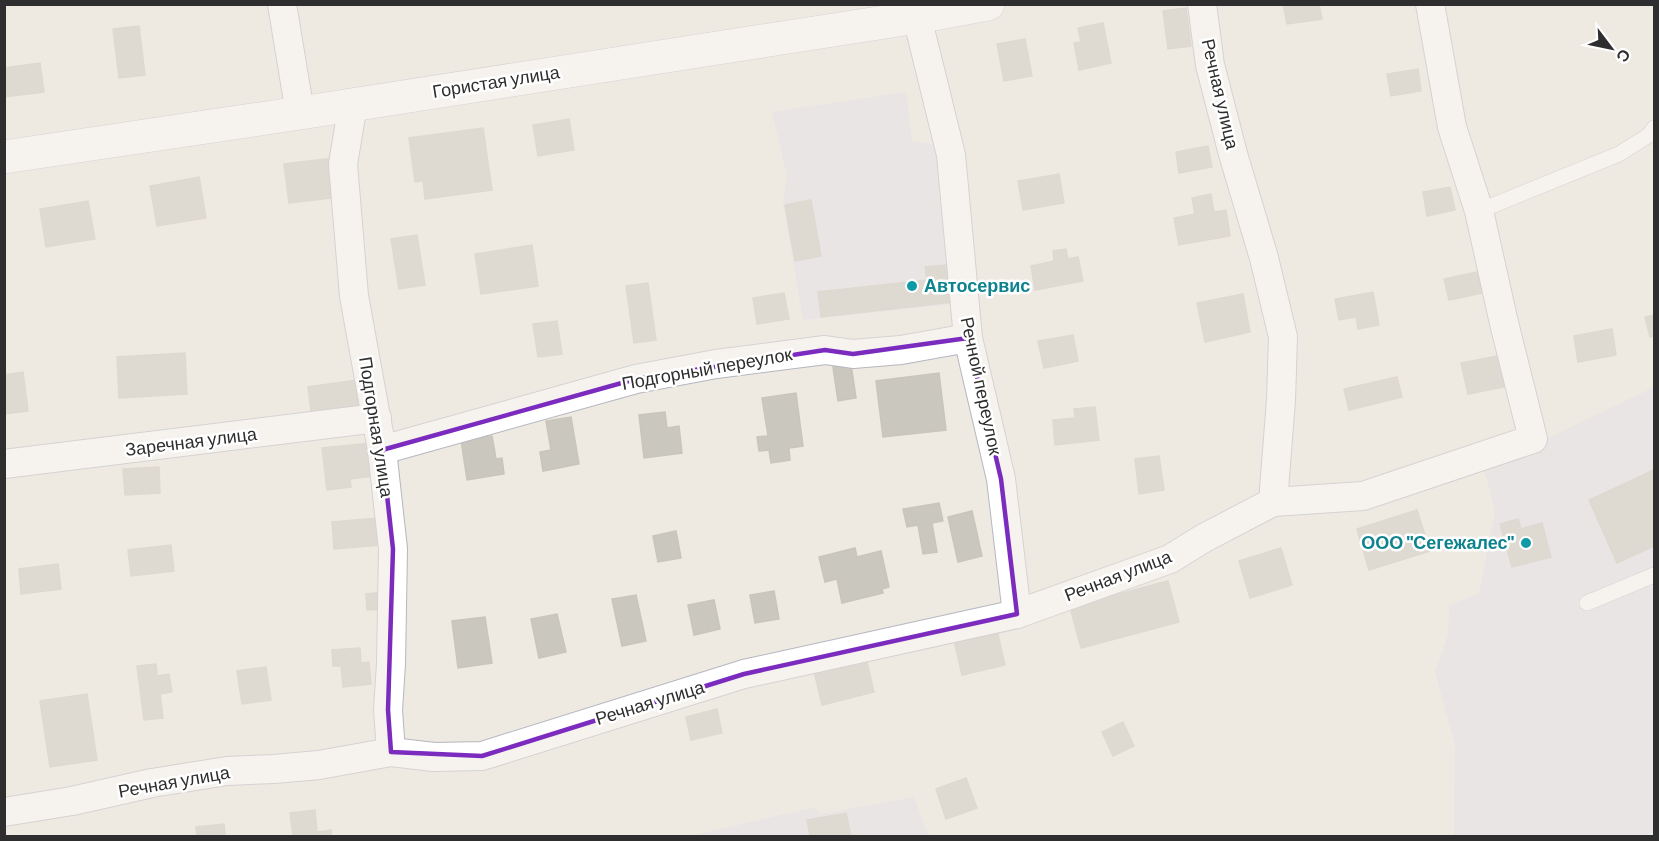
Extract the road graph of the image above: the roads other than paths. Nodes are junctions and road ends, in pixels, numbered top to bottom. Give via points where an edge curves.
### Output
1 (282, 4) edge
2 (988, 4) edge
3 (1202, 4) edge
4 (1430, 4) edge
5 (918, 17) junction
6 (353, 104) junction
7 (300, 113) junction
8 (1654, 128) edge
9 (4, 157) edge
10 (1479, 210) junction
11 (968, 338) junction
12 (377, 418) junction
13 (382, 450) junction
14 (4, 464) edge
15 (1273, 502) junction
16 (1654, 575) edge
17 (1587, 603) dead end
18 (1017, 614) junction
19 (391, 752) junction
20 (4, 812) edge

1 - 7 street
2 - 5 street, Гористая улица
3 - 15 street, Речная улица via 1210,65 1282,337
4 - 10 street, Речная улица via 1452,127
5 - 6 street, Гористая улица
5 - 11 street, Речной переулок via 951,155
6 - 7 street, Гористая улица
6 - 12 street, Подгорная улица via 343,164 354,296
7 - 9 street, Гористая улица
8 - 10 lane via 1650,135 1619,154
10 - 15 street, Речная улица via 1533,439 1363,496
11 - 13 street, Подгорный переулок via 901,350 853,354 825,350 636,379
11 - 18 street, Речной переулок via 1001,479
12 - 13 street, Подгорная улица
12 - 14 street, Заречная улица
13 - 19 street, Подгорная улица via 393,549 388,710
15 - 18 street, Речная улица via 1170,559
16 - 17 lane
18 - 19 street, Речная улица via 744,674 482,756 434,757
19 - 20 street, Речная улица via 319,765 227,771

